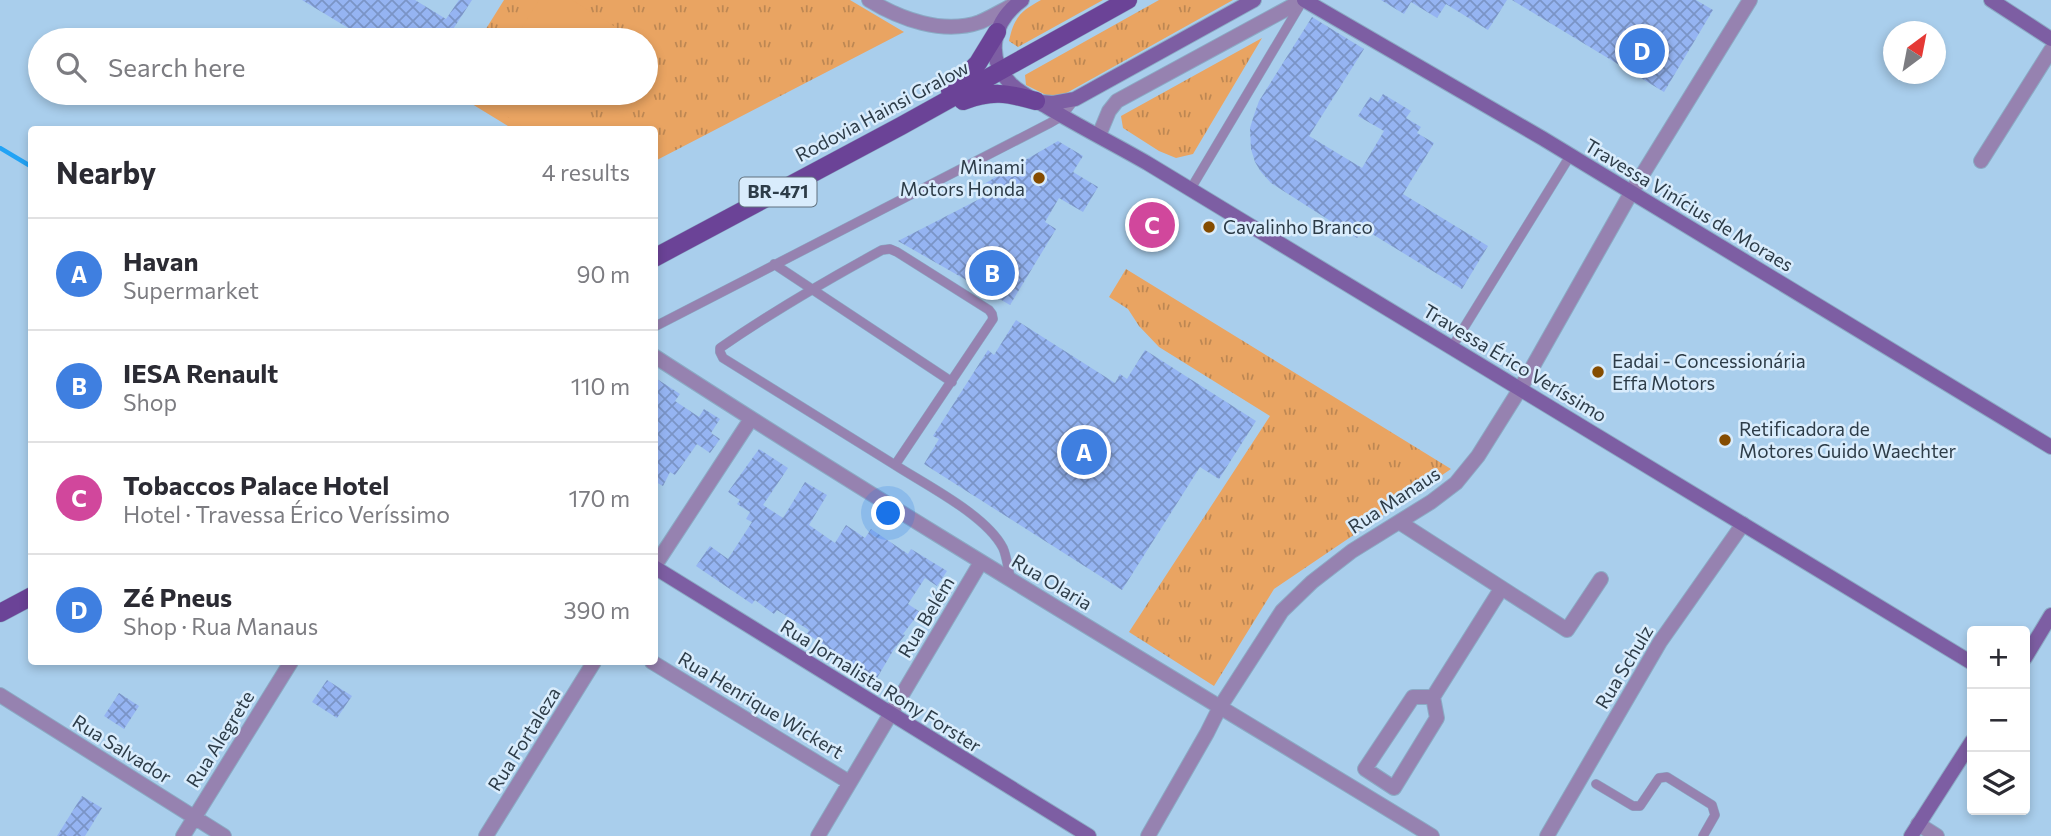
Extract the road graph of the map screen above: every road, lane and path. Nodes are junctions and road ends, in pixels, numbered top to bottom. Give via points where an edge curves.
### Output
1 (869, 0) edge
2 (1128, 0) edge
3 (1254, 0) edge
4 (1304, 0) edge
5 (1750, 0) edge
6 (1991, 0) edge
7 (1020, 1) edge
8 (997, 32) junction
9 (2051, 39) edge
10 (2051, 50) edge
11 (1000, 71) junction
12 (1074, 99) junction
13 (1036, 101) junction
14 (1062, 116) junction
15 (901, 126) junction
16 (1098, 135) junction
17 (1570, 156) junction
18 (1980, 161) dead end
19 (1191, 190) junction
20 (1631, 193) junction
21 (658, 256) edge
22 (774, 264) junction
23 (812, 291) junction
24 (658, 325) edge
25 (1452, 347) junction
26 (658, 359) edge
27 (952, 382) junction
28 (1520, 388) junction
29 (751, 419) junction
30 (2051, 447) edge
31 (895, 465) junction
32 (1399, 522) junction
33 (1743, 524) junction
34 (658, 561) edge
35 (981, 562) junction
36 (658, 569) edge
37 (1601, 579) dead end
38 (1011, 580) junction
39 (1500, 589) junction
40 (28, 598) edge
41 (0, 613) edge
42 (2051, 615) edge
43 (2030, 650) edge
44 (1967, 660) edge
45 (289, 665) edge
46 (592, 665) edge
47 (657, 665) edge
48 (0, 695) edge
49 (1433, 697) junction
50 (1220, 706) junction
51 (890, 714) junction
52 (1967, 749) edge
53 (849, 782) junction
54 (1596, 784) dead end
55 (194, 818) junction
56 (1915, 830) edge
57 (183, 836) edge
58 (224, 836) edge
59 (486, 836) edge
60 (818, 836) edge
61 (1088, 836) edge
62 (1148, 836) edge
63 (1432, 836) edge
64 (1547, 836) edge
65 (1703, 836) edge
66 (1937, 836) edge

1 - 7 street via 906,19 948,26 979,22
2 - 11 main road, Rodovia Hainsi Gralow / BR-471
3 - 12 street
4 - 16 street via 1117,101
4 - 17 street, Travessa Vinícius de Moraes
4 - 19 lane
5 - 20 street, Rua Manaus
6 - 9 street
7 - 8 street
8 - 11 street via 994,56
8 - 15 main road via 963,79
10 - 18 street
11 - 13 street, Travessa Érico Veríssimo
11 - 15 main road, Rodovia Hainsi Gralow / BR-471
12 - 13 street
12 - 14 lane
13 - 14 street, Travessa Érico Veríssimo
13 - 15 main road via 982,94
14 - 16 street, Travessa Érico Veríssimo
14 - 22 lane
15 - 21 main road, Rodovia Hainsi Gralow / BR-471
16 - 19 street, Travessa Érico Veríssimo
17 - 20 street, Travessa Vinícius de Moraes
17 - 25 lane
19 - 25 street, Travessa Érico Veríssimo
20 - 28 street, Rua Manaus
20 - 30 street, Travessa Vinícius de Moraes
22 - 23 lane
22 - 24 lane
23 - 27 lane
23 - 27 lane via 890,249 989,310 993,319
23 - 31 lane via 739,335 720,352
25 - 28 street, Travessa Érico Veríssimo
26 - 29 street, Rua Olaria
27 - 31 lane
28 - 32 street, Rua Manaus via 1456,483
28 - 33 street, Travessa Érico Veríssimo
29 - 34 street
29 - 35 street, Rua Olaria
31 - 38 lane via 989,530 1003,549
32 - 39 street
32 - 50 street, Rua Manaus via 1352,551 1282,611
33 - 44 street, Travessa Érico Veríssimo
33 - 64 street, Rua Schulz via 1660,642
35 - 38 street, Rua Olaria
35 - 51 street, Rua Belém
36 - 51 street, Rua Jornalista Rony Forster
37 - 39 street via 1567,631
38 - 50 street, Rua Olaria
39 - 49 street
40 - 41 main road
42 - 43 street
45 - 55 street, Rua Alegrete
46 - 59 street, Rua Fortaleza
47 - 53 street, Rua Henrique Wickert
48 - 55 street, Rua Salvador
49 - 49 street via 1413,697 1365,769 1394,788 1437,718
50 - 62 street, Rua Manaus
50 - 63 street, Rua Olaria
51 - 53 street, Rua Belém
51 - 61 street, Rua Jornalista Rony Forster
52 - 56 street
53 - 60 street, Rua Belém
54 - 65 lane via 1640,806 1659,778 1667,778 1712,805 1715,815
55 - 57 street, Rua Alegrete
55 - 58 street, Rua Salvador
56 - 66 street

